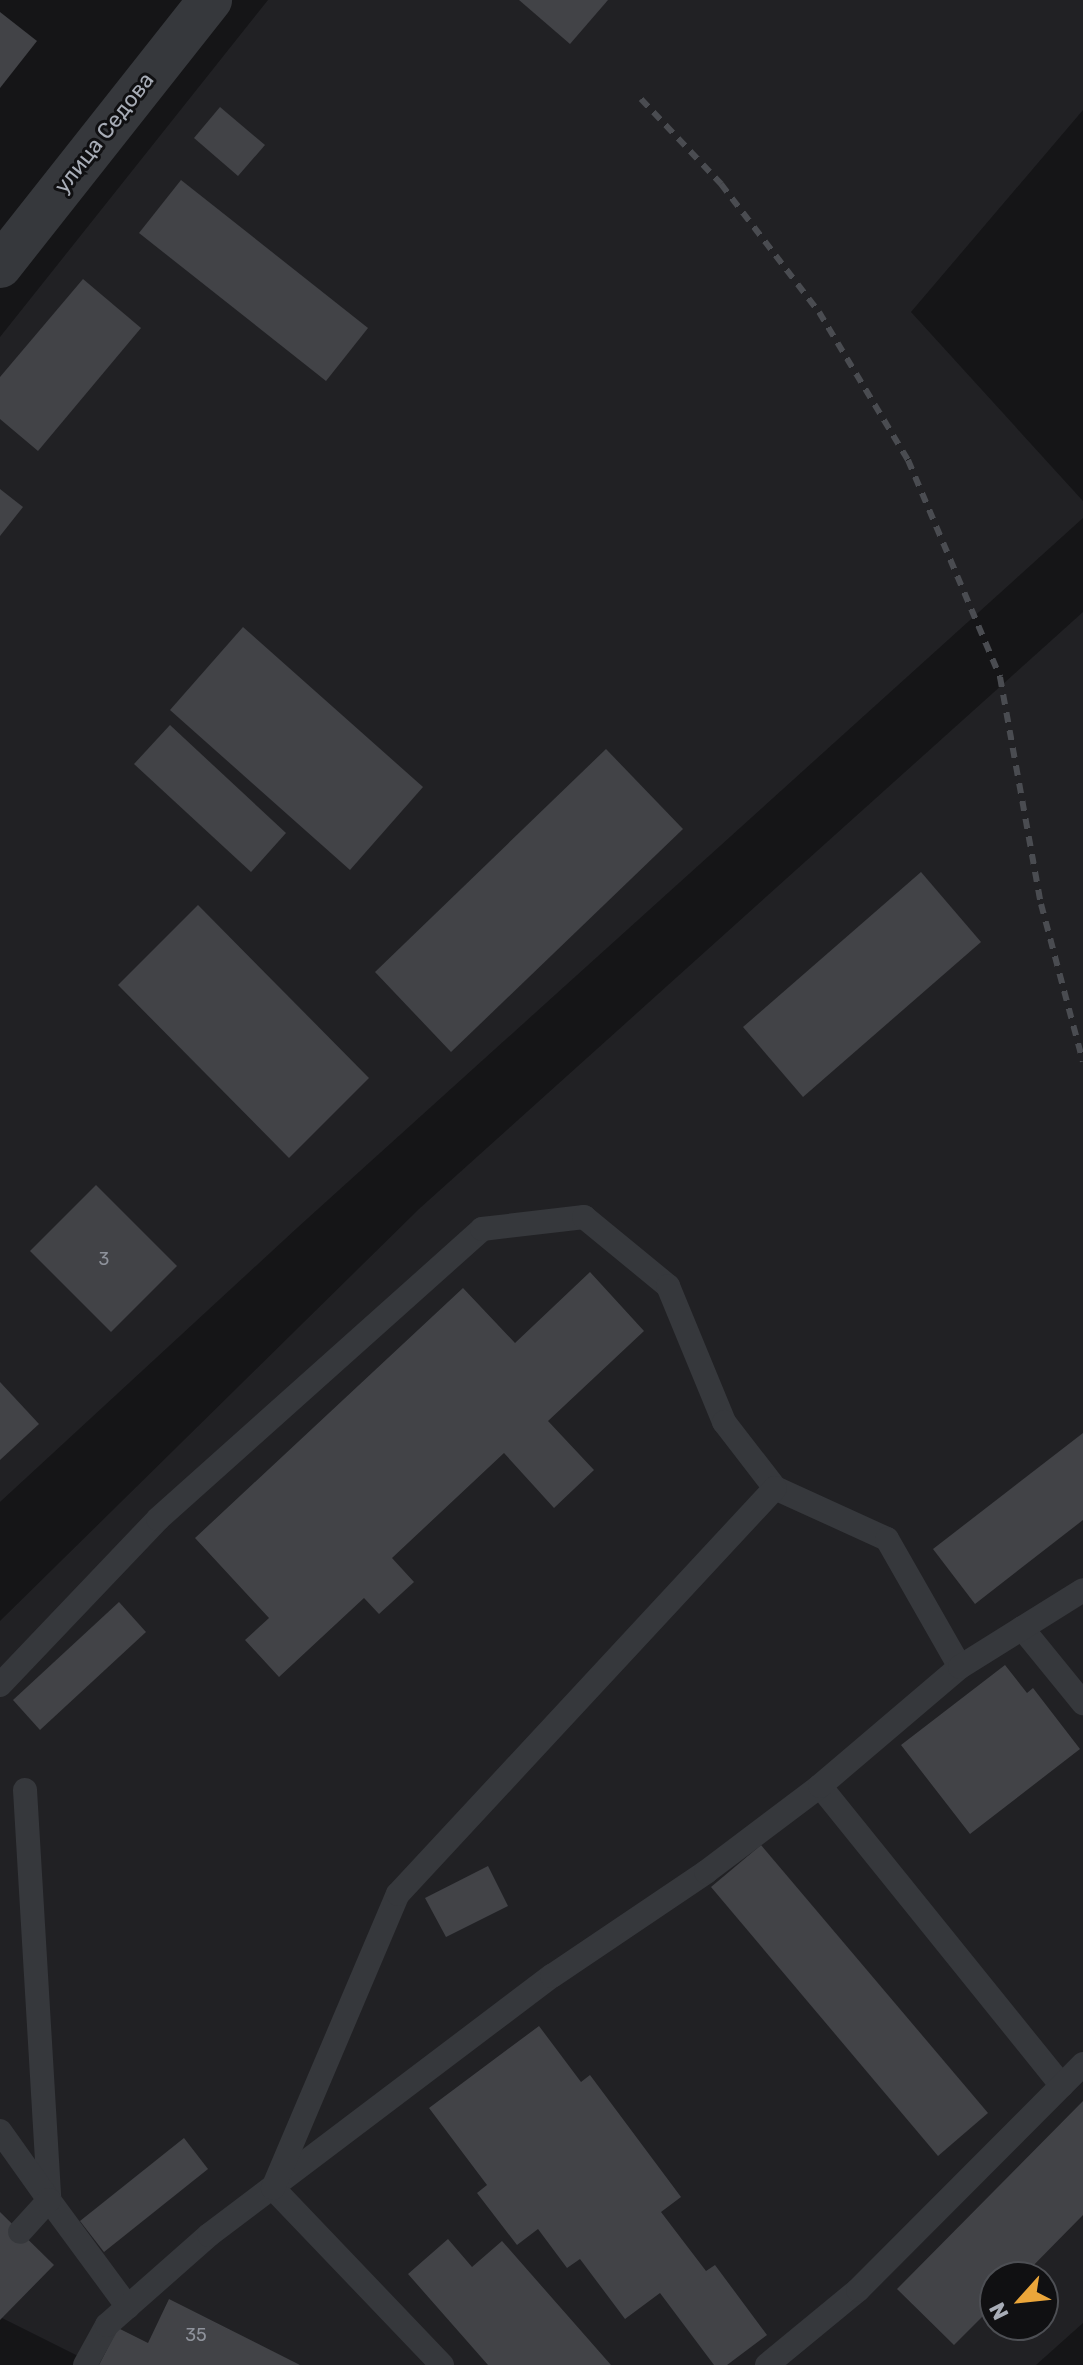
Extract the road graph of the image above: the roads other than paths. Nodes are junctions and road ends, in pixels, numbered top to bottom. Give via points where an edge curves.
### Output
1 (210, 0) edge
2 (0, 266) edge
3 (775, 1488) junction
4 (1083, 1590) edge
5 (1022, 1628) junction
6 (960, 1667) junction
7 (0, 1685) edge
8 (1083, 1703) edge
9 (820, 1786) junction
10 (25, 1790) dead end
11 (1083, 2064) edge
12 (1062, 2086) junction
13 (0, 2131) edge
14 (273, 2188) junction
15 (49, 2200) junction
16 (20, 2232) dead end
17 (128, 2307) junction
18 (85, 2365) edge
19 (442, 2365) edge
20 (767, 2365) edge

1 - 2 street, улица Седова
3 - 6 lane via 887,1539
3 - 7 lane via 724,1422 668,1286 584,1217 482,1229 158,1519
3 - 14 lane via 398,1894
4 - 5 lane
5 - 6 lane
5 - 8 lane
6 - 9 lane
9 - 12 lane
9 - 14 lane via 706,1872 552,1976
10 - 15 lane
11 - 12 lane
12 - 20 lane via 858,2290
13 - 15 lane
14 - 17 lane via 209,2235
14 - 19 lane
15 - 16 lane
15 - 17 lane
17 - 18 lane via 107,2325

